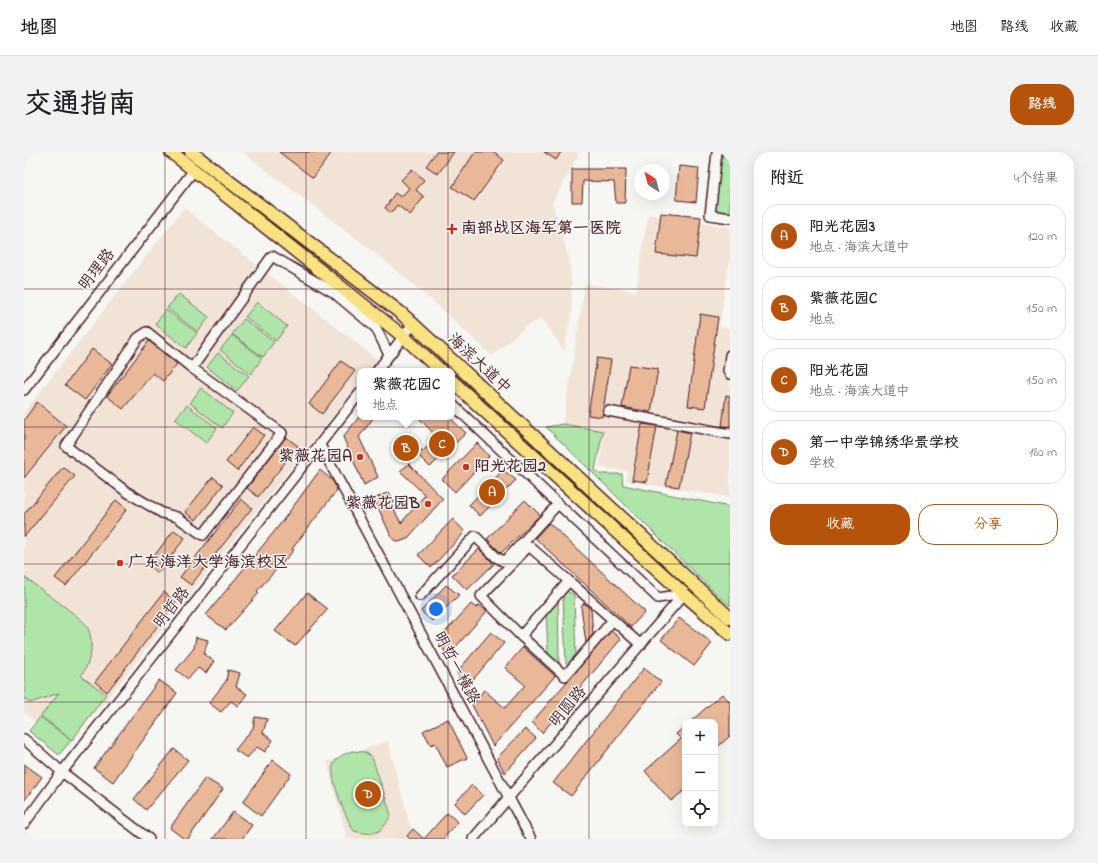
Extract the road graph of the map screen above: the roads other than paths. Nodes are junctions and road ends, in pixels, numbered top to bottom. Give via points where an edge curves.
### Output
1 (171, 152) edge
2 (191, 152) edge
3 (717, 152) edge
4 (194, 170) junction
5 (730, 218) edge
6 (413, 324) junction
7 (404, 337) junction
8 (389, 355) junction
9 (730, 355) edge
10 (192, 368) junction
11 (379, 368) edge
12 (438, 368) edge
13 (730, 374) edge
14 (455, 384) edge
15 (24, 390) edge
16 (357, 397) edge
17 (455, 407) edge
18 (608, 411) dead end
19 (730, 434) edge
20 (320, 445) junction
21 (558, 504) junction
22 (569, 581) junction
23 (684, 594) junction
24 (420, 596) dead end
25 (613, 620) junction
26 (728, 628) edge
27 (521, 636) junction
28 (641, 645) junction
29 (24, 739) edge
30 (62, 772) junction
31 (510, 799) junction
32 (24, 824) edge
33 (149, 839) edge
34 (474, 839) edge
35 (531, 839) edge

1 - 4 main road, 海滨大道中
2 - 6 main road, 海滨大道中
3 - 5 street via 710,215
4 - 7 main road, 海滨大道中
4 - 15 street, 明理路
6 - 7 street
6 - 26 main road, 海滨大道中
7 - 8 street
7 - 12 main road, 海滨大道中
8 - 10 street via 376,328 333,292 272,256
8 - 11 street
9 - 13 street
10 - 10 street via 282,433 203,535 177,517 162,513 127,492 66,446 138,338 147,332
14 - 23 main road, 海滨大道中
16 - 20 street, 明哲路
17 - 21 street
18 - 19 street
20 - 30 street, 明哲路
20 - 31 street, 明哲一横路
21 - 23 street via 658,598
21 - 24 street via 508,558 503,560 496,557 475,536
22 - 25 street
22 - 27 street
22 - 27 street via 530,546 481,596
23 - 26 main road, 海滨大道中
23 - 28 street, 明圆路
25 - 27 street via 565,676
25 - 28 street
28 - 31 street, 明圆路
29 - 30 street
30 - 32 street, 明哲路
30 - 33 street
31 - 34 street, 明圆路
31 - 35 street, 明哲一横路

